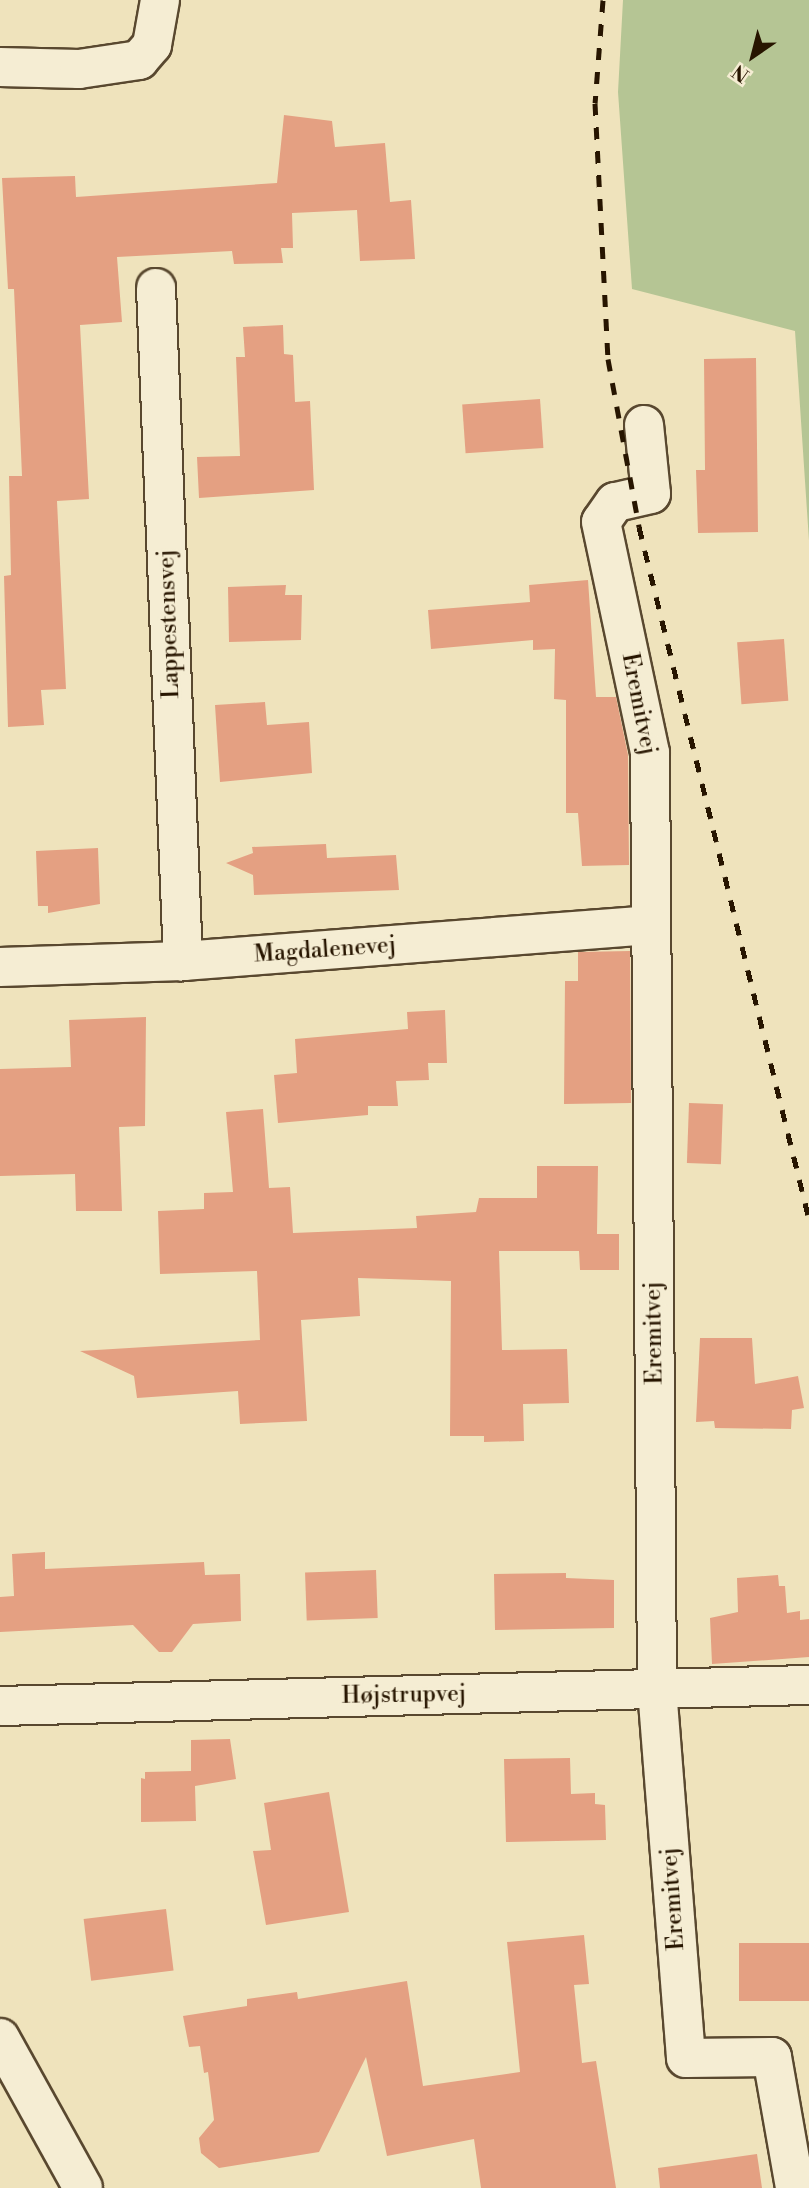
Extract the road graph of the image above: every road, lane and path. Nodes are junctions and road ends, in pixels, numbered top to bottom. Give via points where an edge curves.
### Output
1 (160, 0) edge
2 (0, 67) edge
3 (156, 288) dead end
4 (644, 425) dead end
5 (650, 925) junction
6 (183, 961) junction
7 (0, 967) edge
8 (809, 1685) edge
9 (657, 1689) junction
10 (0, 1706) edge
11 (0, 2038) edge
12 (83, 2188) edge
13 (795, 2188) edge

1 - 2 street via 152,45 139,60 79,69
3 - 6 street, Lappestensvej
4 - 5 street, Eremitvej via 651,494 615,502 601,522 650,753
5 - 6 street, Magdalenevej
5 - 9 street, Eremitvej
6 - 7 street, Magdalenevej
8 - 9 street, Højstrupvej
9 - 10 street, Højstrupvej
9 - 13 street, Eremitvej via 686,2058 772,2057
11 - 12 street

